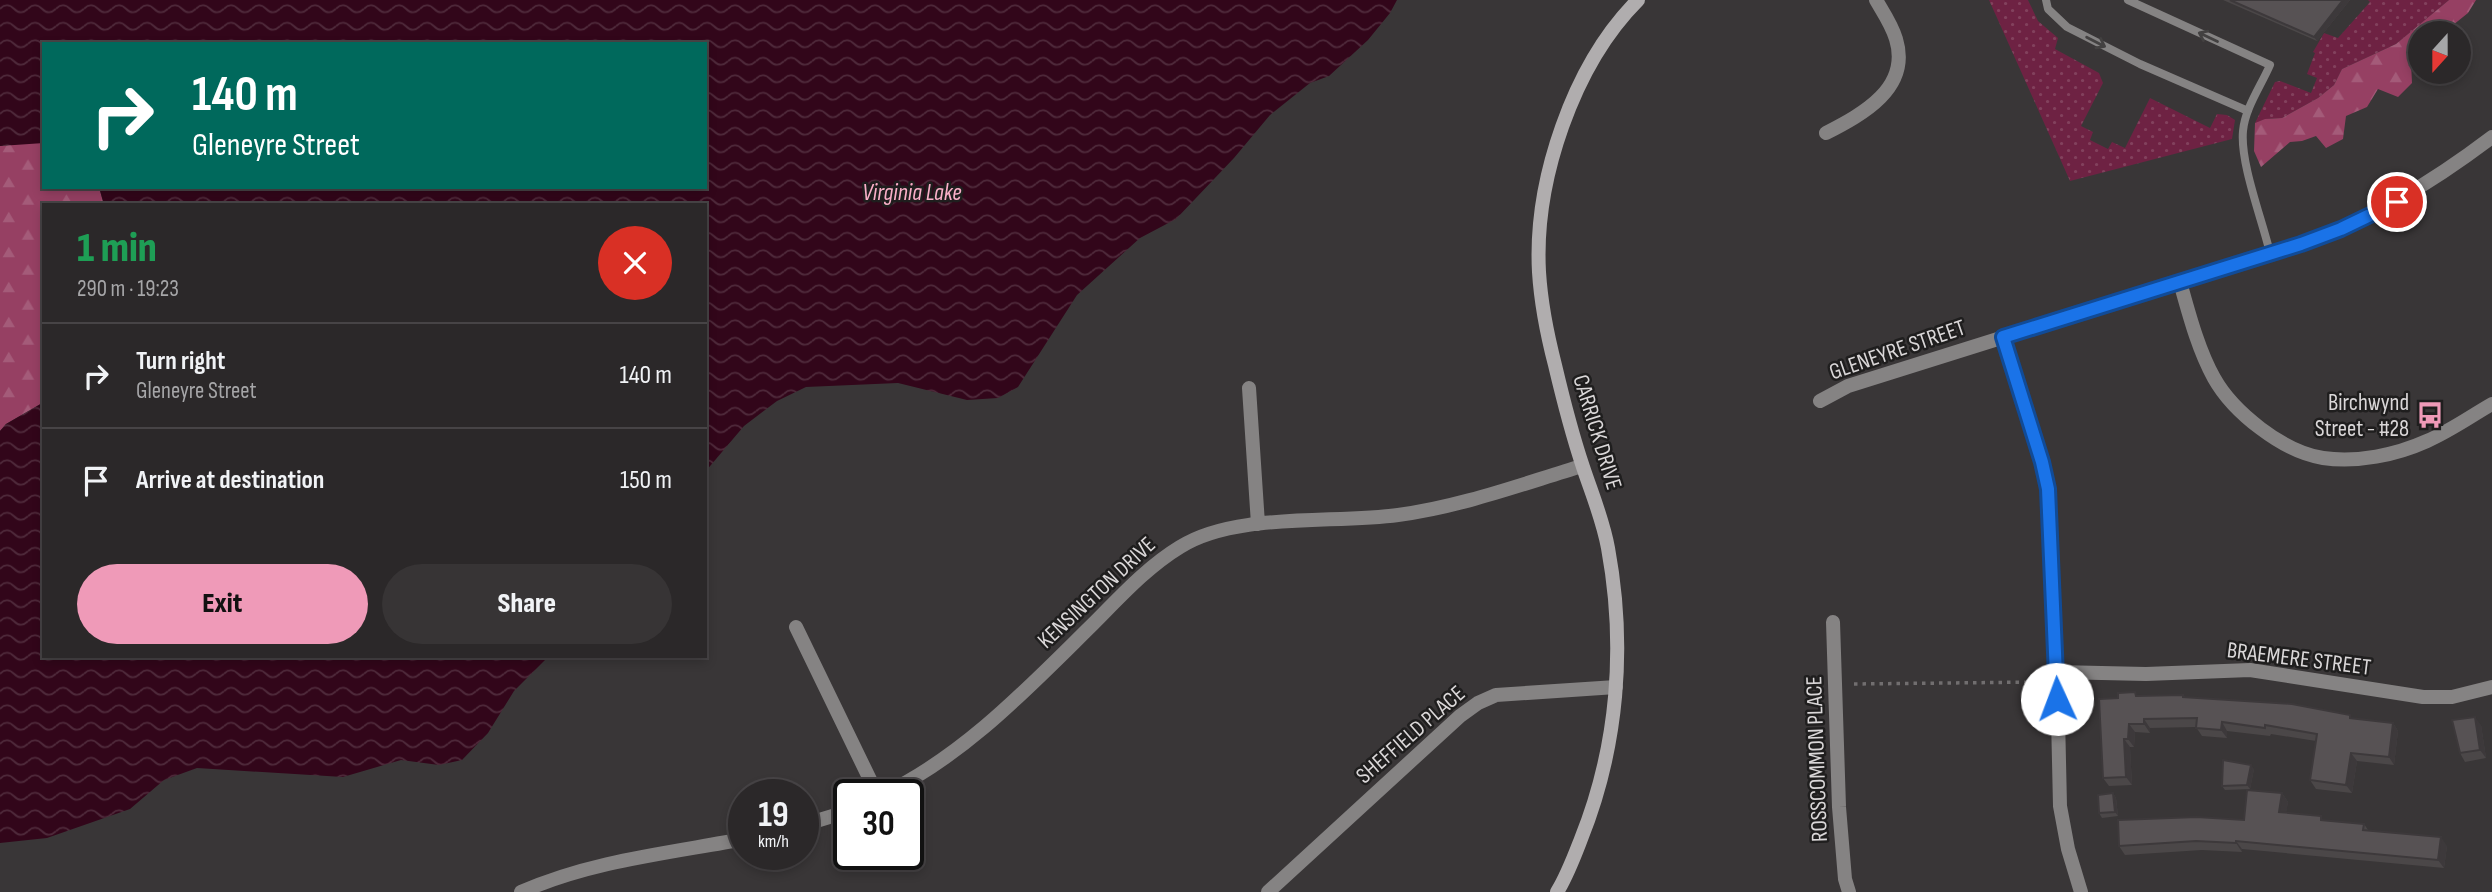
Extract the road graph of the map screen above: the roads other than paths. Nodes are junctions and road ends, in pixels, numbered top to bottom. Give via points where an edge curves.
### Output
1 (1638, 0) edge
2 (1876, 0) edge
3 (2046, 0) edge
4 (2128, 0) edge
5 (2248, 111) junction
6 (1826, 133) dead end
7 (2492, 137) edge
8 (2270, 253) junction
9 (2180, 282) junction
10 (2003, 337) junction
11 (1249, 388) dead end
12 (1820, 401) dead end
13 (2492, 404) edge
14 (1582, 466) junction
15 (1258, 524) junction
16 (1833, 622) dead end
17 (796, 627) dead end
18 (2057, 672) junction
19 (1616, 687) junction
20 (2492, 687) edge
21 (870, 779) edge
22 (912, 779) edge
23 (728, 842) edge
24 (1562, 890) edge
25 (521, 892) edge
26 (1268, 892) edge
27 (1849, 892) edge
28 (2081, 892) edge

1 - 14 street, CARRICK DRIVE via 1606,39 1567,114 1546,184 1540,232 1542,308
2 - 6 street via 1897,42 1896,76 1876,103
3 -> 5 lane via 2048,9 2067,27
5 -> 4 lane via 2270,65
5 - 8 lane via 2243,157
7 - 8 street, GLENEYRE STREET via 2397,202 2341,229
8 - 9 street, GLENEYRE STREET
9 - 10 street, GLENEYRE STREET
9 - 13 street via 2214,378 2238,410 2277,441 2322,458 2374,458 2427,442
10 - 12 street, GLENEYRE STREET via 1848,386
10 - 18 street via 2048,489
11 - 15 street
14 - 15 street, KENSINGTON DRIVE via 1398,515
14 - 19 street, CARRICK DRIVE via 1608,547
15 - 22 street, KENSINGTON DRIVE via 1215,531 1154,564 996,716
16 - 27 street, ROSSCOMMON PLACE via 1839,807
17 - 21 street
18 - 20 street, BRAEMERE STREET via 2249,670 2423,697 2452,697
18 - 28 street via 2060,806
19 - 24 street, CARRICK DRIVE via 1602,780
19 - 26 street, SHEFFIELD PLACE via 1496,695 1478,703
23 - 25 street via 604,864

